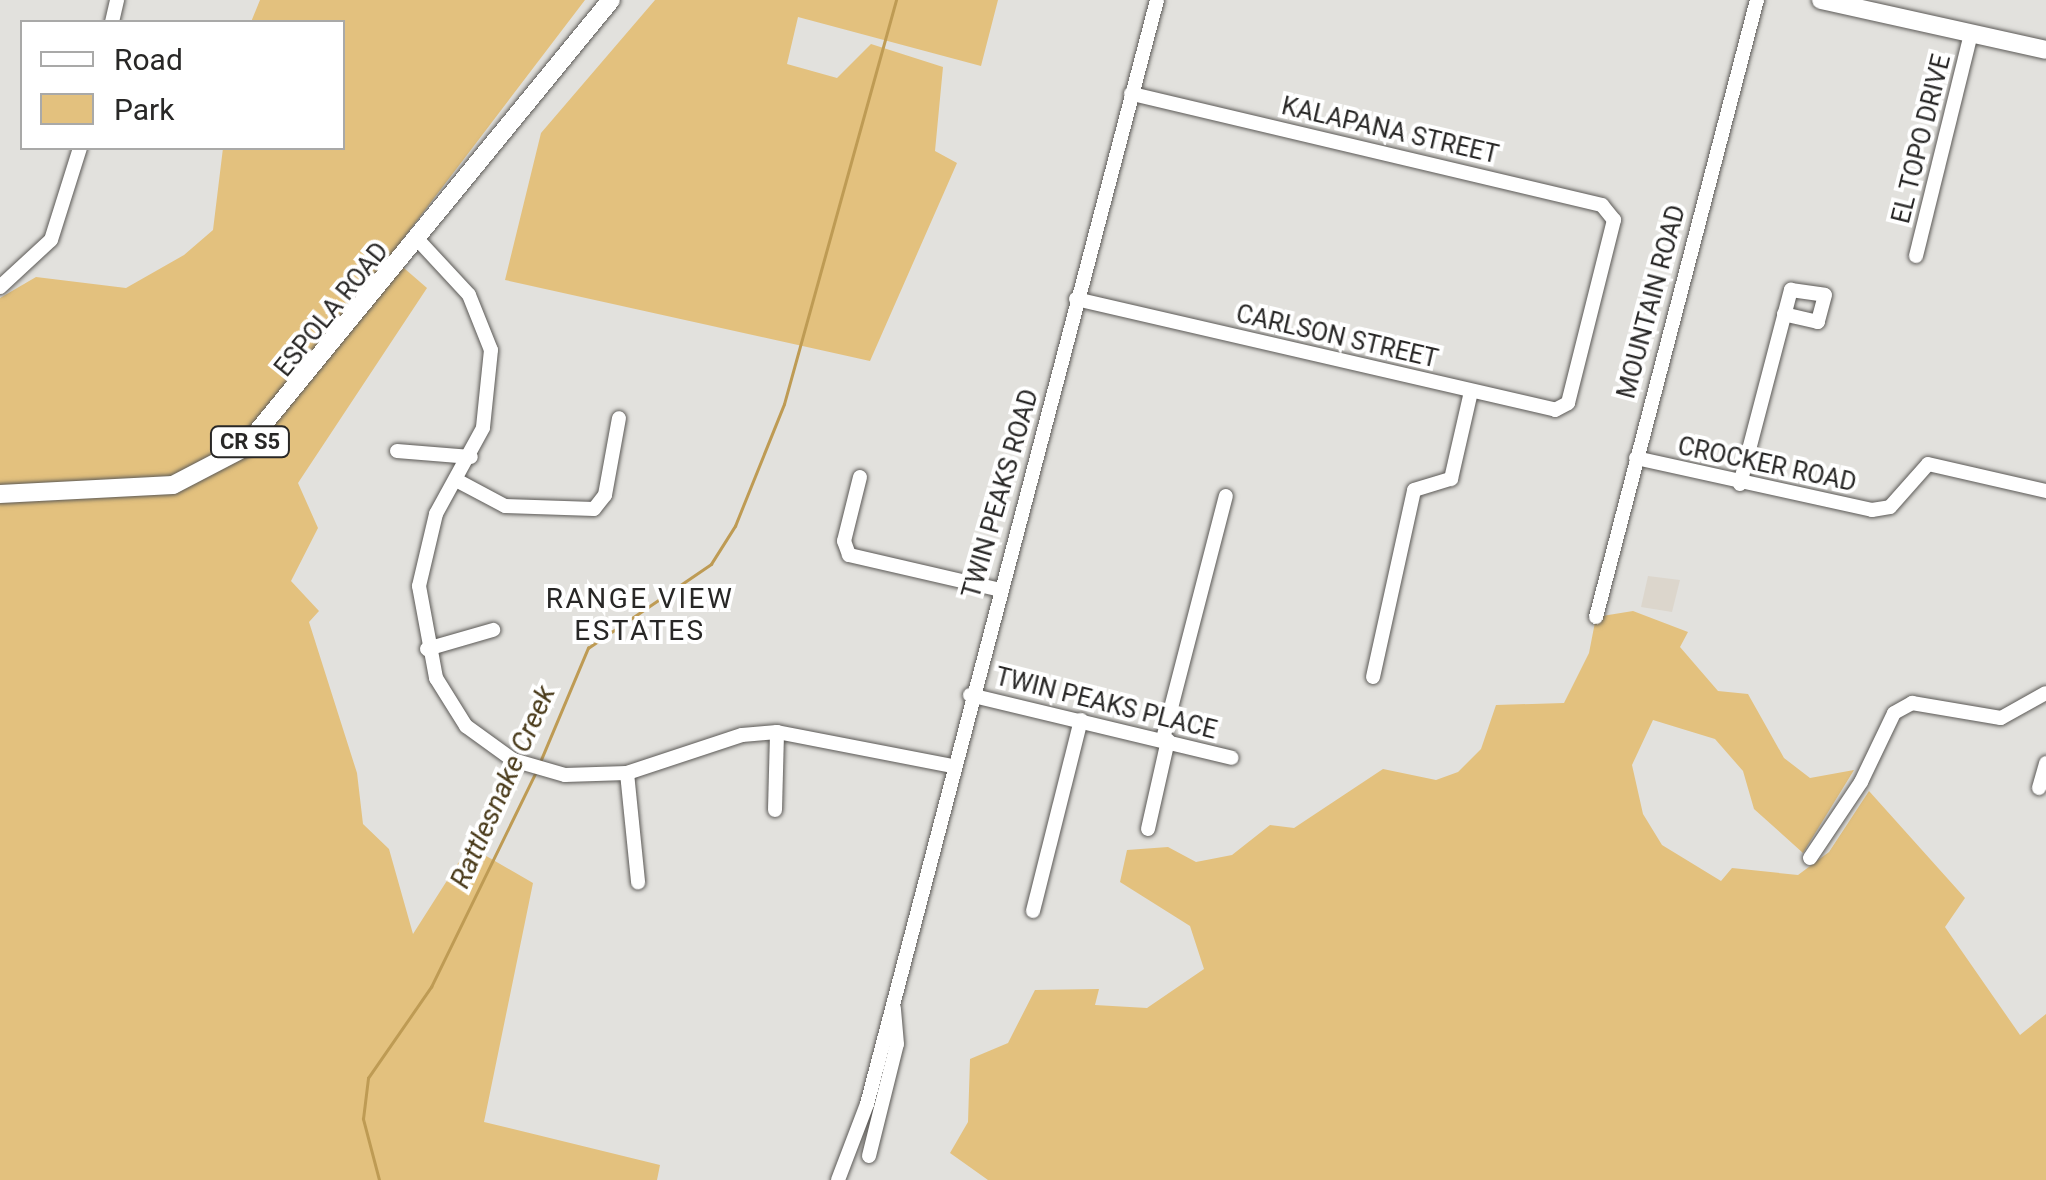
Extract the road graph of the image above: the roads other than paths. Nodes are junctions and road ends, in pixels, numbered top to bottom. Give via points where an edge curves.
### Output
1 (611, 0) edge
2 (1157, 0) edge
3 (1757, 0) edge
4 (1821, 0) edge
5 (1971, 33) junction
6 (2046, 50) edge
7 (1131, 94) junction
8 (79, 150) edge
9 (420, 242) junction
10 (1916, 256) dead end
11 (0, 287) edge
12 (1076, 299) junction
13 (1784, 314) dead end
14 (1570, 387) joint
15 (1471, 392) junction
16 (619, 418) dead end
17 (396, 451) dead end
18 (471, 456) junction
19 (1636, 458) junction
20 (860, 477) dead end
21 (458, 481) junction
22 (1740, 484) junction
23 (2046, 491) edge
24 (0, 494) edge
25 (1226, 496) dead end
26 (996, 589) junction
27 (1596, 617) dead end
28 (492, 630) dead end
29 (427, 649) junction
30 (1374, 678) dead end
31 (2046, 693) edge
32 (970, 695) junction
33 (1082, 720) junction
34 (777, 732) junction
35 (1166, 740) junction
36 (1232, 758) dead end
37 (2046, 763) edge
38 (952, 766) junction
39 (626, 773) junction
40 (2040, 788) dead end
41 (775, 810) dead end
42 (1148, 829) dead end
43 (1810, 858) dead end
44 (638, 882) dead end
45 (1033, 911) dead end
46 (893, 1002) junction
47 (868, 1156) dead end
48 (838, 1180) edge

1 - 9 main road, ESPOLA ROAD / CR S5
2 - 7 street, TWIN PEAKS ROAD
3 - 19 street, MOUNTAIN ROAD
4 - 5 main road
5 - 6 main road
5 - 10 street, EL TOPO DRIVE
7 - 12 street, TWIN PEAKS ROAD
7 - 14 street, KALAPANA STREET via 1602,204 1614,220 1605,234
8 - 11 street via 51,240
9 - 18 street via 463,286 488,336 492,386
9 - 24 main road, ESPOLA ROAD / CR S5 via 273,420 224,463 158,488
12 - 15 street, CARLSON STREET
12 - 26 street, TWIN PEAKS ROAD
13 - 22 street
14 - 15 street, CARLSON STREET via 1568,403 1555,410
15 - 30 street via 1450,479 1414,490
16 - 21 street via 604,495 594,509 506,506
17 - 18 street
18 - 21 street
19 - 22 street, CROCKER ROAD
19 - 27 street, MOUNTAIN ROAD
20 - 26 street via 844,541 849,554
21 - 29 street via 436,514 420,575
22 - 23 street, CROCKER ROAD via 1872,510 1890,508 1928,464
25 - 35 street
26 - 32 street, TWIN PEAKS ROAD
28 - 29 street
29 - 39 street via 452,707 494,749 566,776
31 - 43 street via 2000,718 1912,703 1894,713 1861,782
32 - 33 street, TWIN PEAKS PLACE
32 - 38 street, TWIN PEAKS ROAD
33 - 35 street, TWIN PEAKS PLACE
33 - 45 street
34 - 38 street
34 - 39 street via 742,735
34 - 41 street
35 - 36 street, TWIN PEAKS PLACE
35 - 42 street
37 - 40 street
38 - 46 street, TWIN PEAKS ROAD
39 - 44 street
46 - 47 street, TWIN PEAKS ROAD via 898,1044
46 - 48 street, TWIN PEAKS ROAD via 858,1135

